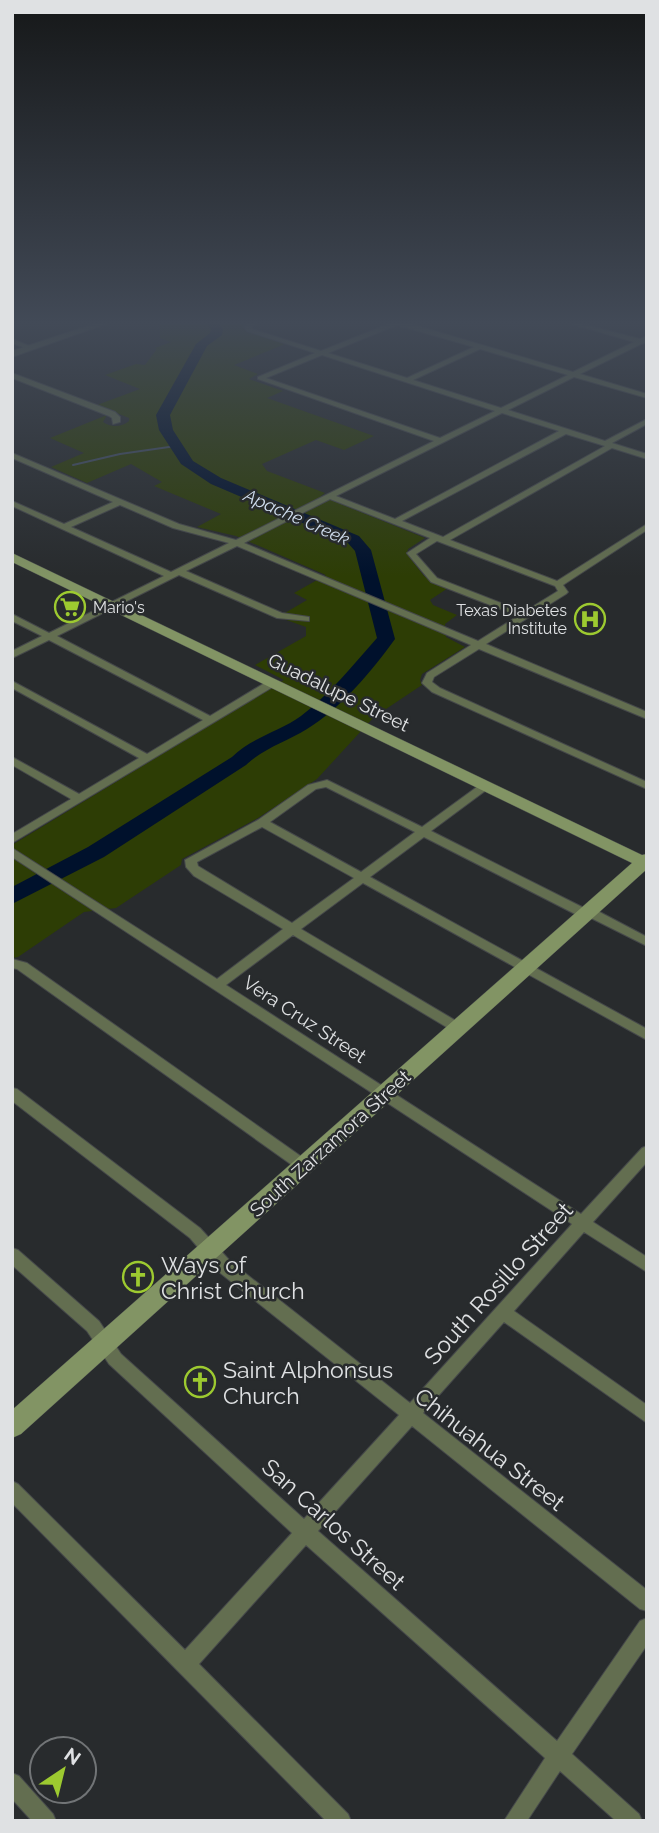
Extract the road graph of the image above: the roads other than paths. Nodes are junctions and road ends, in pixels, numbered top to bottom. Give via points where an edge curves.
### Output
1 (92, 407) edge
2 (341, 407) edge
3 (488, 407) edge
4 (511, 407) edge
5 (502, 411) junction
6 (647, 421) edge
7 (116, 422) dead end
8 (566, 432) junction
9 (441, 442) junction
10 (608, 445) junction
11 (12, 455) edge
12 (647, 457) edge
13 (327, 499) junction
14 (119, 502) junction
15 (12, 503) edge
16 (395, 522) junction
17 (276, 524) joint
18 (64, 527) junction
19 (645, 530) edge
20 (439, 539) junction
21 (237, 543) junction
22 (13, 558) edge
23 (176, 574) junction
24 (558, 584) junction
25 (335, 585) joint
26 (113, 606) junction
27 (525, 616) junction
28 (12, 617) edge
29 (306, 619) dead end
30 (50, 637) junction
31 (477, 646) junction
32 (12, 656) edge
33 (272, 683) junction
34 (12, 684) edge
35 (647, 716) edge
36 (211, 720) junction
37 (147, 758) junction
38 (12, 760) edge
39 (485, 786) junction
40 (647, 786) edge
41 (79, 799) junction
42 (262, 822) junction
43 (424, 831) junction
44 (12, 839) edge
45 (13, 853) edge
46 (646, 862) edge
47 (191, 864) joint
48 (362, 877) junction
49 (586, 913) junction
50 (292, 929) junction
51 (647, 942) edge
52 (12, 963) edge
53 (525, 968) junction
54 (217, 985) junction
55 (458, 1028) junction
56 (647, 1035) edge
57 (12, 1093) edge
58 (384, 1094) junction
59 (647, 1152) edge
60 (304, 1166) junction
61 (582, 1223) junction
62 (210, 1250) junction
63 (12, 1255) edge
64 (647, 1265) edge
65 (502, 1312) junction
66 (105, 1343) junction
67 (410, 1415) junction
68 (647, 1415) edge
69 (12, 1426) edge
70 (12, 1490) edge
71 (305, 1532) junction
72 (647, 1602) edge
73 (647, 1628) edge
74 (186, 1664) junction
75 (558, 1757) junction
76 (12, 1783) edge
77 (46, 1821) edge
78 (341, 1821) edge
79 (514, 1821) edge
80 (632, 1821) edge

1 - 7 street via 112,414
2 - 9 street
3 - 5 street
4 - 5 street
5 - 8 street
5 - 9 street
6 - 10 street
8 - 10 street
8 - 16 street
9 - 13 street
10 - 12 street
10 - 20 street
11 - 14 street
13 - 16 street
13 - 17 street
14 - 18 street
14 - 21 street via 176,526
15 - 18 street
16 - 20 street
17 - 21 street
18 - 23 street
19 - 24 street
20 - 24 street
20 - 27 street via 411,553 427,574
21 - 23 street
21 - 25 street
22 - 26 main road, Guadalupe Street
23 - 26 street
23 - 29 street via 280,616
24 - 27 street via 563,592
25 - 31 street
26 - 30 street
26 - 33 main road, Guadalupe Street
27 - 31 street
28 - 30 street
30 - 32 street
30 - 36 street
31 - 35 street
31 - 40 street via 426,680 436,690
33 - 36 street
33 - 39 main road, Guadalupe Street
34 - 37 street
36 - 37 street
37 - 41 street
38 - 41 street
39 - 43 street
39 - 46 main road, Guadalupe Street
41 - 44 street
42 - 43 street via 318,785 332,784
42 - 47 street via 197,856
42 - 48 street
43 - 48 street
43 - 49 street
45 - 54 street, Vera Cruz Street
46 - 49 main road, South Zarzamora Street
47 - 50 street via 198,873
48 - 50 street
48 - 53 street
49 - 51 street
49 - 53 main road, South Zarzamora Street
50 - 54 street
50 - 55 street
52 - 60 street via 34,974
53 - 55 main road, South Zarzamora Street
53 - 56 street
54 - 58 street, Vera Cruz Street
55 - 58 main road, South Zarzamora Street
57 - 62 street, Chihuahua Street
58 - 60 main road, South Zarzamora Street
58 - 61 street, Vera Cruz Street
59 - 61 street, South Rosillo Street
60 - 62 main road, South Zarzamora Street
61 - 64 street, Vera Cruz Street
61 - 65 street, South Rosillo Street
62 - 66 main road, South Zarzamora Street
62 - 67 street, Chihuahua Street via 225,1267
63 - 66 street, San Carlos Street via 93,1326
65 - 67 street, South Rosillo Street
65 - 68 street
66 - 69 main road, South Zarzamora Street
66 - 71 street, San Carlos Street via 115,1359
67 - 71 street, South Rosillo Street
67 - 72 street, Chihuahua Street
70 - 74 street
71 - 74 street, South Rosillo Street
71 - 75 street, San Carlos Street
73 - 75 street
74 - 78 street
75 - 79 street
75 - 80 street, San Carlos Street
76 - 77 street

